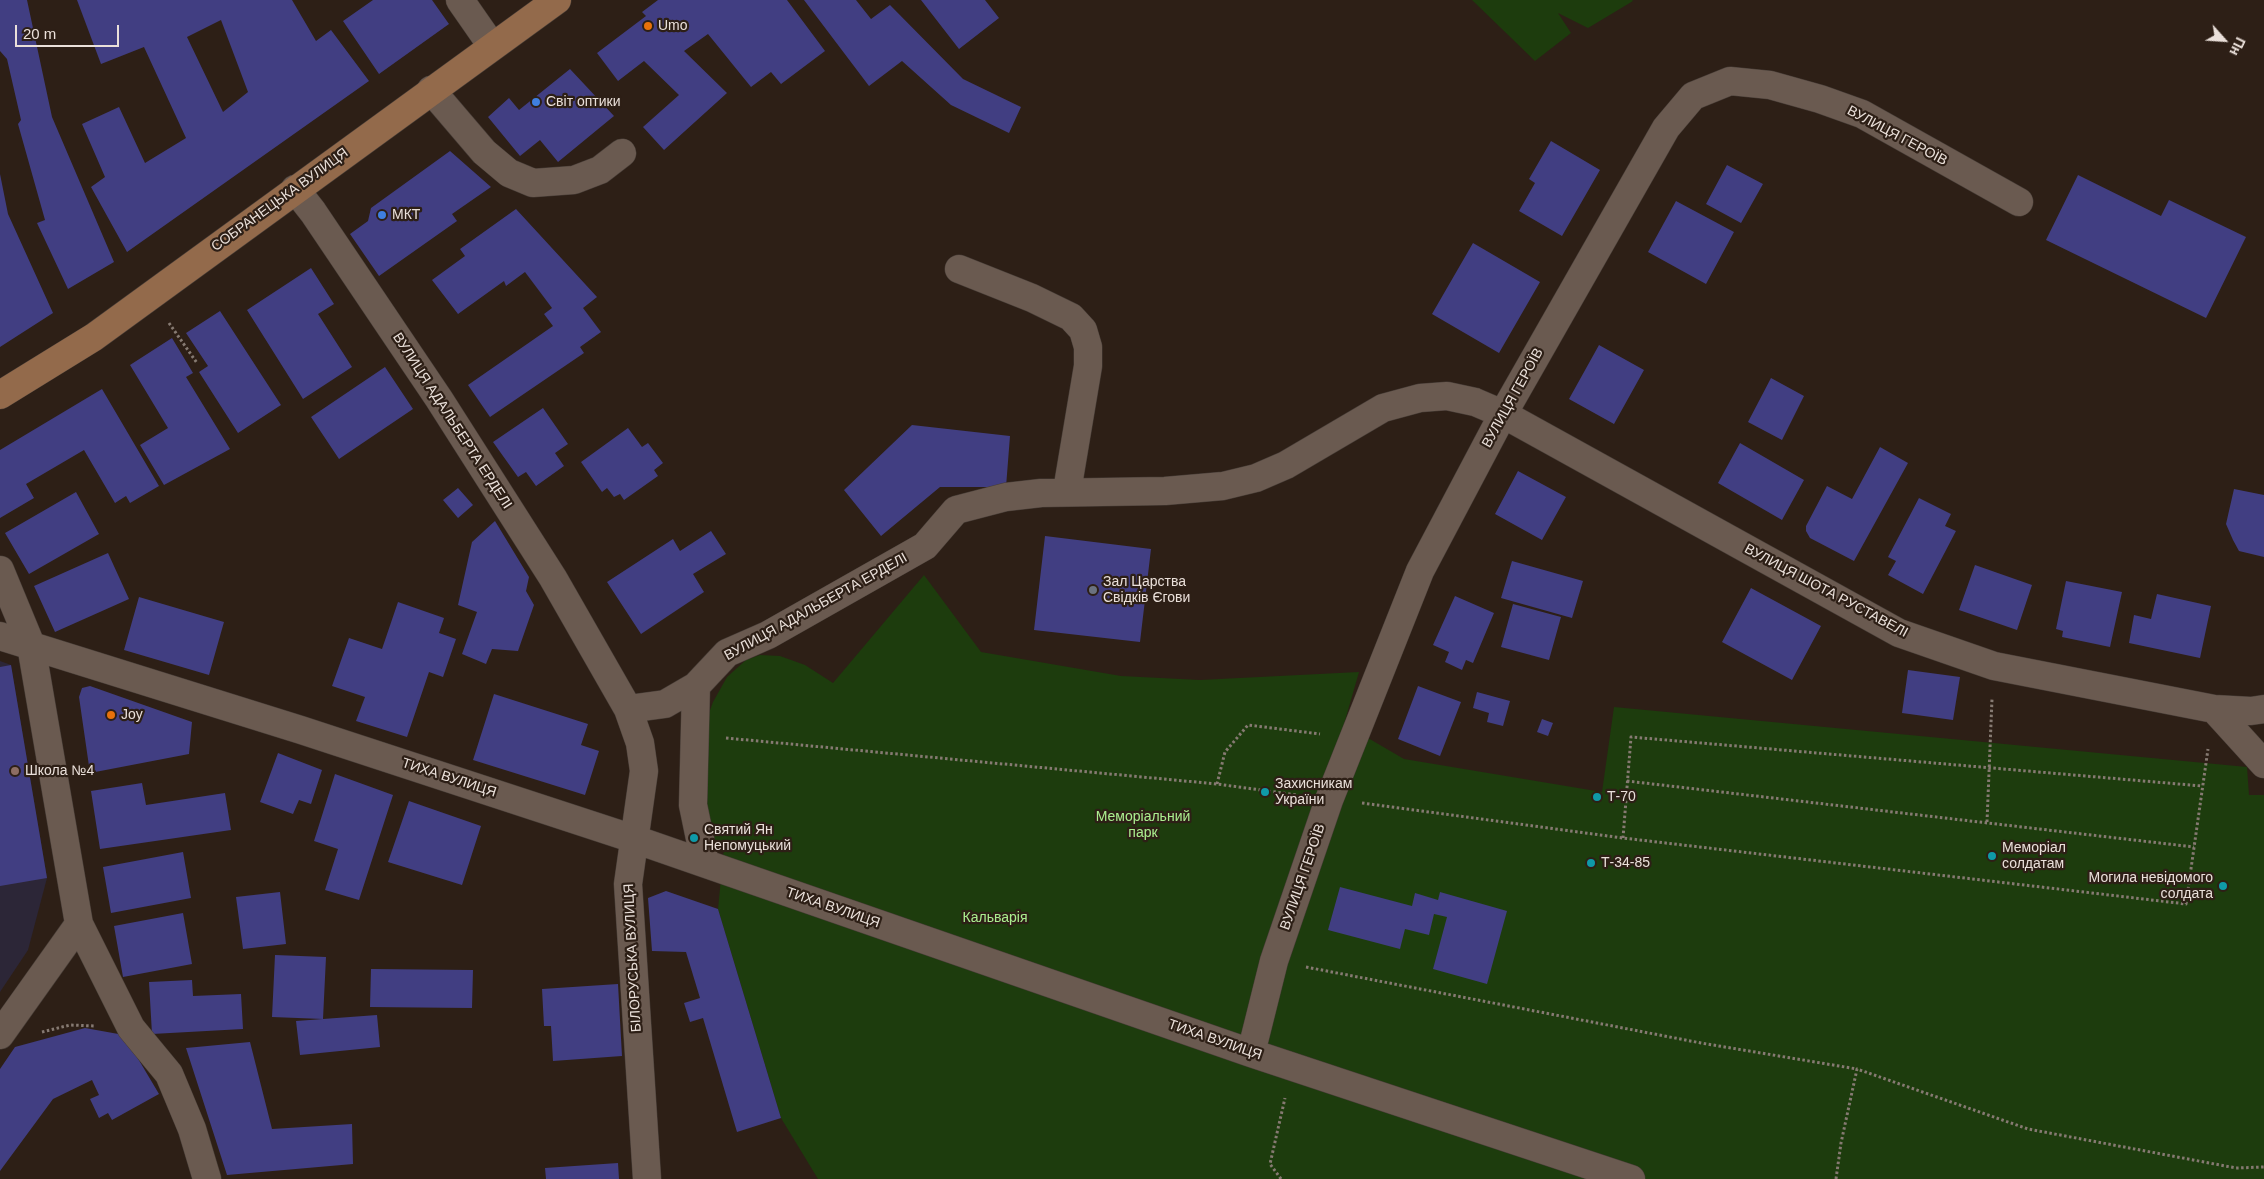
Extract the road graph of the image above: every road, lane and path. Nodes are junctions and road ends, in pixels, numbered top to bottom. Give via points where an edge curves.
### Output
1 (460, 0) edge
2 (557, 0) edge
3 (492, 46) junction
4 (431, 90) junction
5 (622, 153) dead end
6 (295, 189) junction
7 (2019, 202) dead end
8 (959, 269) dead end
9 (168, 321) dead end
10 (197, 363) dead end
11 (0, 395) edge
12 (1503, 414) junction
13 (1067, 491) junction
14 (0, 570) edge
15 (0, 636) edge
16 (31, 646) junction
17 (1994, 666) junction
18 (696, 686) junction
19 (628, 709) junction
20 (2214, 709) junction
21 (2264, 709) edge
22 (695, 735) junction
23 (1352, 738) junction
24 (2264, 764) edge
25 (1989, 768) junction
26 (1627, 781) junction
27 (1217, 784) junction
28 (2202, 786) junction
29 (1329, 800) junction
30 (1987, 822) junction
31 (1623, 838) junction
32 (634, 839) junction
33 (2194, 847) junction
34 (705, 863) junction
35 (79, 924) junction
36 (1274, 961) junction
37 (131, 1028) junction
38 (35, 1033) dead end
39 (0, 1035) edge
40 (1251, 1053) junction
41 (1292, 1066) junction
42 (1857, 1069) junction
43 (2264, 1167) edge
44 (207, 1179) edge
45 (647, 1179) edge
46 (1281, 1179) edge
47 (1631, 1179) edge
48 (1836, 1179) edge

1 - 3 street
2 - 3 main road, СОБРАНЕЦЬКА ВУЛИЦЯ
3 - 4 main road, СОБРАНЕЦЬКА ВУЛИЦЯ
4 - 5 street via 484,152 509,172 533,183 574,180 600,170
4 - 6 main road, СОБРАНЕЦЬКА ВУЛИЦЯ
6 - 11 main road, СОБРАНЕЦЬКА ВУЛИЦЯ via 94,336
6 - 19 street, ВУЛИЦЯ АДАЛЬБЕРТА ЕРДЕЛІ via 439,399 548,570
7 - 12 street, ВУЛИЦЯ ГЕРОЇВ via 1862,114 1820,99 1770,85 1730,81 1693,96 1666,128
8 - 13 street via 1071,317 1083,330 1088,347 1088,366
9 - 10 path
12 - 13 street, ВУЛИЦЯ АДАЛЬБЕРТА ЕРДЕЛІ via 1475,402 1448,396 1420,398 1383,408 1286,465 1256,478 1223,486 1165,491
12 - 17 street, ВУЛИЦЯ ШОТА РУСТАВЕЛІ via 1900,633
12 - 23 street, ВУЛИЦЯ ГЕРОЇВ via 1420,571
13 - 18 street, ВУЛИЦЯ АДАЛЬБЕРТА ЕРДЕЛІ via 1006,497 956,510 925,546 768,635 727,653
14 - 16 street
15 - 16 street, ТИХА ВУЛИЦЯ
16 - 32 street, ТИХА ВУЛИЦЯ
16 - 35 street
17 - 20 street, ВУЛИЦЯ ШОТА РУСТАВЕЛІ
17 - 25 path
18 - 19 street, ВУЛИЦЯ АДАЛЬБЕРТА ЕРДЕЛІ via 665,704
18 - 22 street
19 - 32 street, БІЛОРУСЬКА ВУЛИЦЯ via 640,743 644,771
20 - 21 street, ВУЛИЦЯ ШОТА РУСТАВЕЛІ
20 - 24 street
20 - 28 path
22 - 27 path
22 - 34 street via 693,805
23 - 27 path via 1248,725 1225,752
23 - 29 street, ВУЛИЦЯ ГЕРОЇВ
25 - 26 path via 1631,737
25 - 28 path
25 - 30 path
26 - 30 path
26 - 31 path
27 - 29 path
28 - 33 path
29 - 31 path
29 - 36 street, ВУЛИЦЯ ГЕРОЇВ
30 - 33 path
31 - 33 path via 2186,904
32 - 34 street, ТИХА ВУЛИЦЯ
32 - 45 street, БІЛОРУСЬКА ВУЛИЦЯ via 628,884
34 - 40 street, ТИХА ВУЛИЦЯ
35 - 37 street
35 - 39 street
36 - 40 street, ВУЛИЦЯ ГЕРОЇВ
36 - 42 path via 1691,1041
37 - 38 path via 70,1025
37 - 44 street via 169,1074 192,1128
40 - 41 street, ТИХА ВУЛИЦЯ
41 - 46 path via 1270,1164
41 - 47 street, ТИХА ВУЛИЦЯ
42 - 43 path via 2028,1129 2236,1168
42 - 48 path

